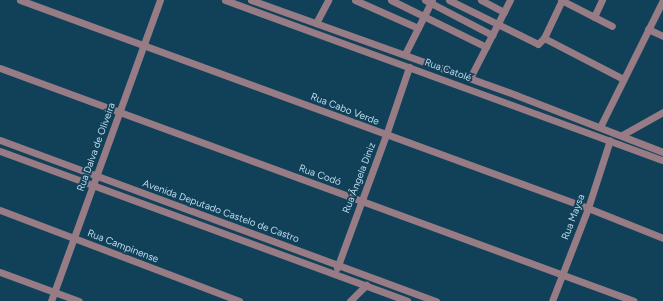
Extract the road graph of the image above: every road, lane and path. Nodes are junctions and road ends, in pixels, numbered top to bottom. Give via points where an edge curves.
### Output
1 (20, 0) edge
2 (160, 0) edge
3 (225, 0) edge
4 (251, 0) edge
5 (328, 0) edge
6 (355, 0) edge
7 (392, 0) edge
8 (449, 0) edge
9 (481, 0) edge
10 (510, 0) edge
11 (562, 0) edge
12 (602, 0) edge
13 (663, 0) edge
14 (429, 1) edge
15 (504, 12) junction
16 (386, 14) junction
17 (424, 17) junction
18 (594, 17) junction
19 (316, 23) junction
20 (498, 24) junction
21 (612, 26) dead end
22 (418, 28) junction
23 (648, 29) junction
24 (492, 36) junction
25 (663, 36) edge
26 (544, 38) junction
27 (144, 44) junction
28 (486, 47) junction
29 (405, 54) junction
30 (409, 67) junction
31 (0, 68) edge
32 (470, 78) junction
33 (623, 79) junction
34 (516, 95) junction
35 (512, 105) junction
36 (119, 112) junction
37 (663, 112) edge
38 (600, 127) junction
39 (386, 135) junction
40 (622, 135) junction
41 (0, 140) edge
42 (610, 140) junction
43 (0, 151) edge
44 (663, 152) edge
45 (663, 160) edge
46 (96, 176) junction
47 (93, 185) junction
48 (361, 201) junction
49 (588, 208) junction
50 (0, 210) edge
51 (73, 238) junction
52 (663, 238) edge
53 (293, 248) junction
54 (290, 257) junction
55 (338, 265) junction
56 (0, 272) edge
57 (335, 274) junction
58 (561, 275) junction
59 (366, 285) junction
60 (55, 292) junction
61 (425, 299) edge
62 (52, 301) edge
63 (79, 301) edge
64 (239, 301) edge
65 (350, 301) edge
66 (407, 301) edge
67 (436, 301) edge
68 (552, 301) edge
69 (634, 301) edge

1 - 27 street, Rua Cabo Verde
2 - 27 street, Rua Dalva de Oliveira
3 - 30 street, Rua Catolé
4 - 19 street, Rua Catolé
5 - 19 street
6 - 16 street
7 - 16 street
7 - 17 street
8 - 20 street
9 - 15 street
10 - 15 street
11 - 18 street
11 - 26 street
12 - 18 street
13 - 23 street
14 - 17 street
14 - 24 street
15 - 20 street
16 - 22 street
17 - 22 street
17 - 28 street
18 - 21 street
19 - 29 street, Rua Catolé
20 - 24 street
20 - 26 street via 538,44
22 - 29 street
23 - 25 street
23 - 33 street
24 - 28 street
26 - 33 street
27 - 36 street, Rua Dalva de Oliveira
27 - 39 street, Rua Cabo Verde
28 - 32 street
29 - 32 street, Rua Catolé
30 - 35 street, Rua Catolé
30 - 39 street, Rua Ângela Diniz
31 - 36 street, Rua Codó
32 - 34 street, Rua Catolé
33 - 38 street
34 - 35 street
34 - 38 street, Rua Catolé
35 - 42 street, Rua Catolé
36 - 46 street, Rua Dalva de Oliveira
36 - 48 street, Rua Codó
37 - 40 street
38 - 40 street, Rua Catolé
39 - 48 street, Rua Ângela Diniz
39 - 49 street, Rua Cabo Verde
40 - 44 street, Rua Catolé
41 - 46 street, Avenida Deputado Castelo de Castro
42 - 45 street, Rua Catolé
42 - 49 street, Rua Maysa
43 - 47 street, Avenida Deputado Castelo de Castro
46 - 47 street, Rua Dalva de Oliveira
46 - 53 street, Avenida Deputado Castelo de Castro
47 - 51 street, Rua Dalva de Oliveira
47 - 54 street, Avenida Deputado Castelo de Castro
48 - 55 street, Rua Ângela Diniz
48 - 58 street, Rua Codó
49 - 52 street, Rua Cabo Verde
49 - 58 street, Rua Maysa
50 - 51 street, Rua Campinense
51 - 60 street, Rua Dalva de Oliveira
51 - 64 street, Rua Campinense
53 - 54 street
53 - 55 street, Avenida Deputado Castelo de Castro
54 - 57 street, Avenida Deputado Castelo de Castro
55 - 57 street, Rua Ângela Diniz
55 - 61 street, Avenida Deputado Castelo de Castro
56 - 60 street
57 - 59 street, Avenida Deputado Castelo de Castro
58 - 68 street, Rua Maysa
58 - 69 street, Rua Codó
59 - 65 street
59 - 66 street, Avenida Deputado Castelo de Castro
60 - 62 street, Rua Dalva de Oliveira
60 - 63 street
61 - 67 street, Avenida Deputado Castelo de Castro

